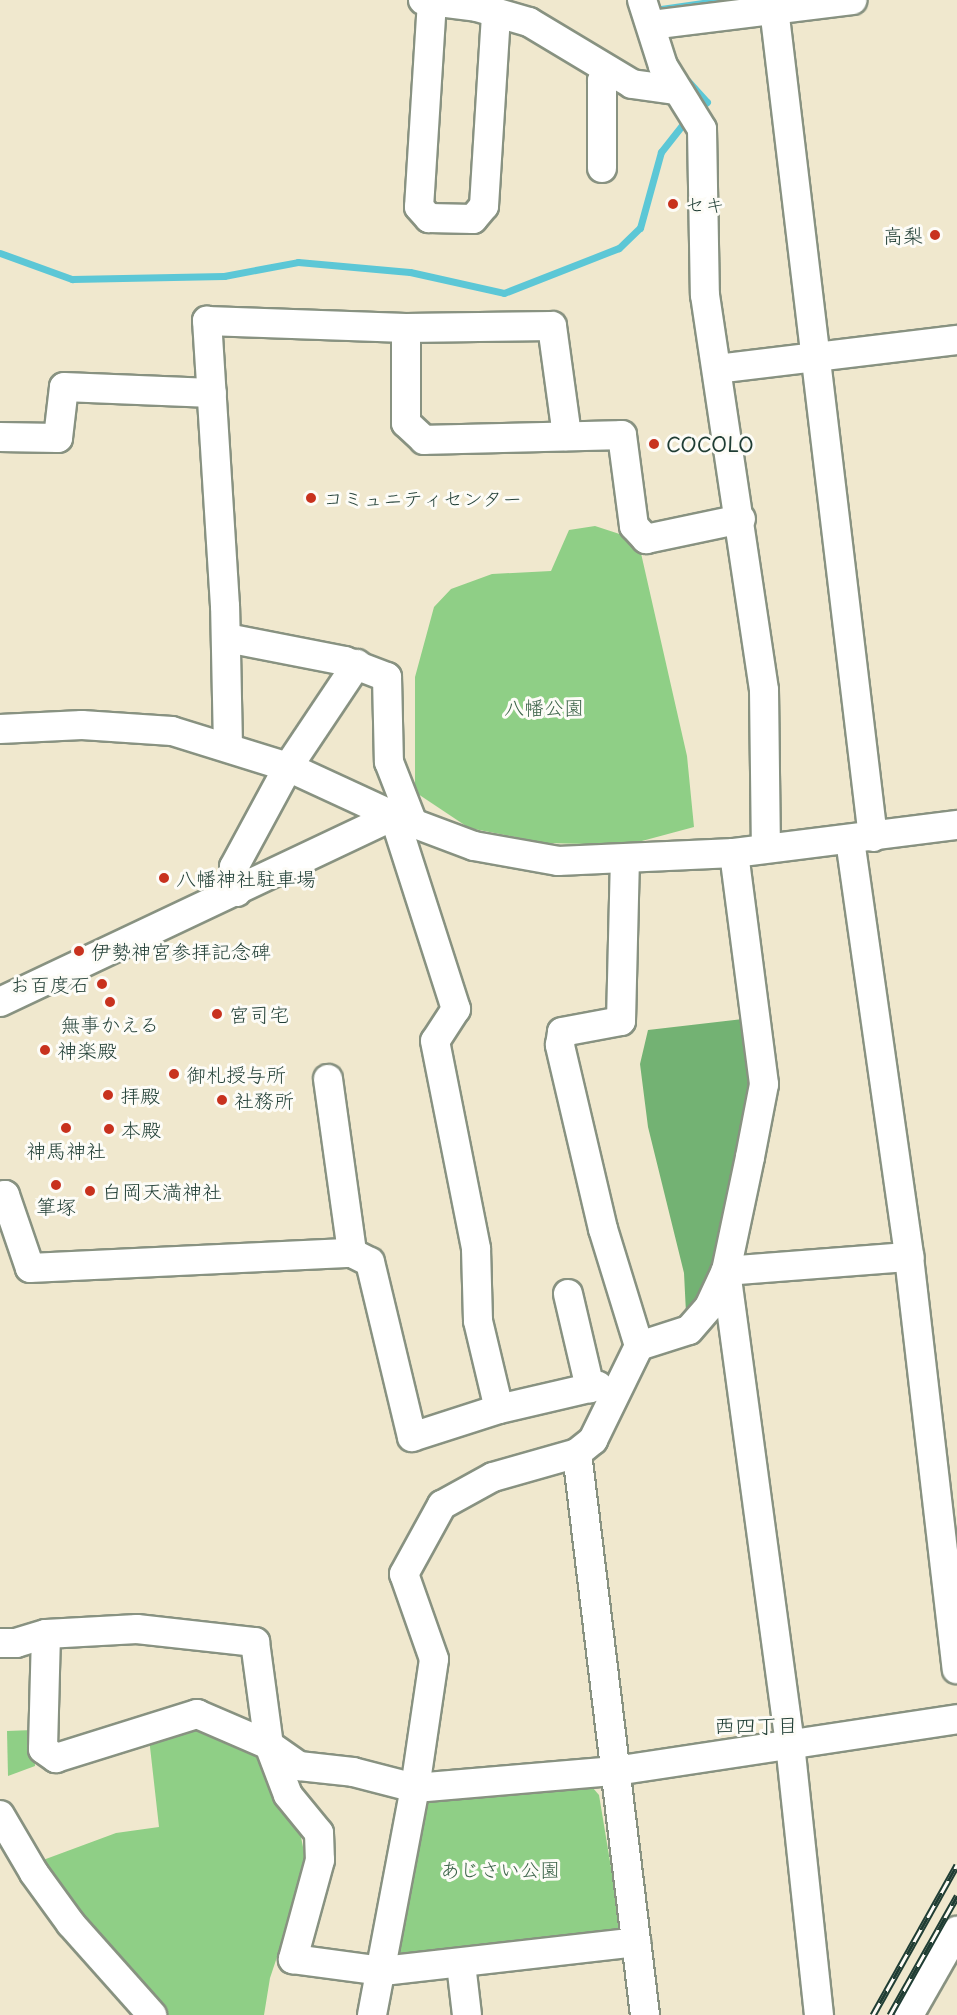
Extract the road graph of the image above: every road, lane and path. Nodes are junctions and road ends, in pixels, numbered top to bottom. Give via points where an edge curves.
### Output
1 (852, 0) edge
2 (428, 1) edge
3 (774, 5) edge
4 (496, 13) junction
5 (653, 19) edge
6 (608, 70) junction
7 (675, 90) junction
8 (602, 168) dead end
9 (406, 328) junction
10 (957, 340) edge
11 (816, 358) junction
12 (717, 369) junction
13 (212, 393) junction
14 (567, 436) junction
15 (0, 437) edge
16 (741, 519) junction
17 (227, 638) junction
18 (357, 664) junction
19 (0, 729) edge
20 (228, 746) junction
21 (288, 767) junction
22 (403, 818) junction
23 (957, 825) edge
24 (862, 838) junction
25 (766, 848) junction
26 (734, 853) junction
27 (625, 860) junction
28 (237, 892) junction
29 (0, 1002) edge
30 (328, 1079) dead end
31 (0, 1196) edge
32 (352, 1253) junction
33 (909, 1257) junction
34 (726, 1271) junction
35 (568, 1294) dead end
36 (639, 1346) junction
37 (499, 1408) junction
38 (577, 1453) junction
39 (947, 1509) edge
40 (46, 1634) junction
41 (0, 1643) edge
42 (957, 1669) edge
43 (957, 1719) edge
44 (790, 1744) junction
45 (269, 1745) junction
46 (615, 1771) junction
47 (415, 1788) junction
48 (0, 1815) edge
49 (957, 1931) edge
50 (636, 1942) junction
51 (461, 1964) junction
52 (383, 1971) junction
53 (152, 2015) edge
54 (372, 2015) edge
55 (467, 2015) edge
56 (645, 2015) edge
57 (819, 2015) edge
58 (909, 2015) edge

1 - 3 street
2 - 4 street
2 - 4 street via 419,207 429,218 474,219 484,206
3 - 5 street
3 - 11 street
4 - 6 street via 529,22
5 - 7 street via 663,66
6 - 7 street via 632,84
6 - 8 street via 602,81
7 - 12 street via 702,129 705,295
9 - 13 street via 207,321
9 - 14 street via 552,326
9 - 14 street via 406,423 424,440
10 - 11 street
11 - 12 street
11 - 24 street
12 - 16 street
13 - 15 street via 64,387 58,438
13 - 17 street
14 - 16 street via 622,435 634,526 646,539
16 - 25 street via 764,690
17 - 18 street
17 - 20 street
18 - 21 street
18 - 22 street via 387,677 389,762
19 - 20 street via 123,726 172,731
20 - 21 street
21 - 22 street
21 - 28 street via 234,867
22 - 27 street via 474,846 558,861
22 - 28 street
22 - 37 street via 456,1009 435,1041 476,1249 478,1321
23 - 24 street
24 - 25 street
24 - 33 street
25 - 26 street
26 - 27 street
26 - 34 street via 764,1084
27 - 36 street via 621,1021 562,1032 560,1045 603,1229
28 - 29 street
30 - 32 street
31 - 32 street via 5,1195 30,1268
32 - 37 street via 370,1262 412,1437
33 - 34 street
33 - 39 street
34 - 36 street via 709,1307 689,1330
34 - 44 street
35 - 37 street via 594,1387
36 - 38 street via 593,1440
38 - 46 street
38 - 47 street via 493,1477 442,1504 404,1574 434,1659
39 - 42 street
40 - 41 street via 16,1643
40 - 45 street via 137,1629 255,1642
40 - 45 street via 43,1749 56,1758 197,1714
43 - 44 street
44 - 46 street
44 - 57 street
45 - 47 street via 299,1766 353,1772
45 - 52 street via 288,1796 319,1833 320,1860 292,1959
46 - 47 street
46 - 50 street
47 - 52 street
48 - 53 street via 34,1873 71,1924
49 - 58 street
50 - 51 street
50 - 56 street
51 - 52 street
51 - 55 street
52 - 54 street

